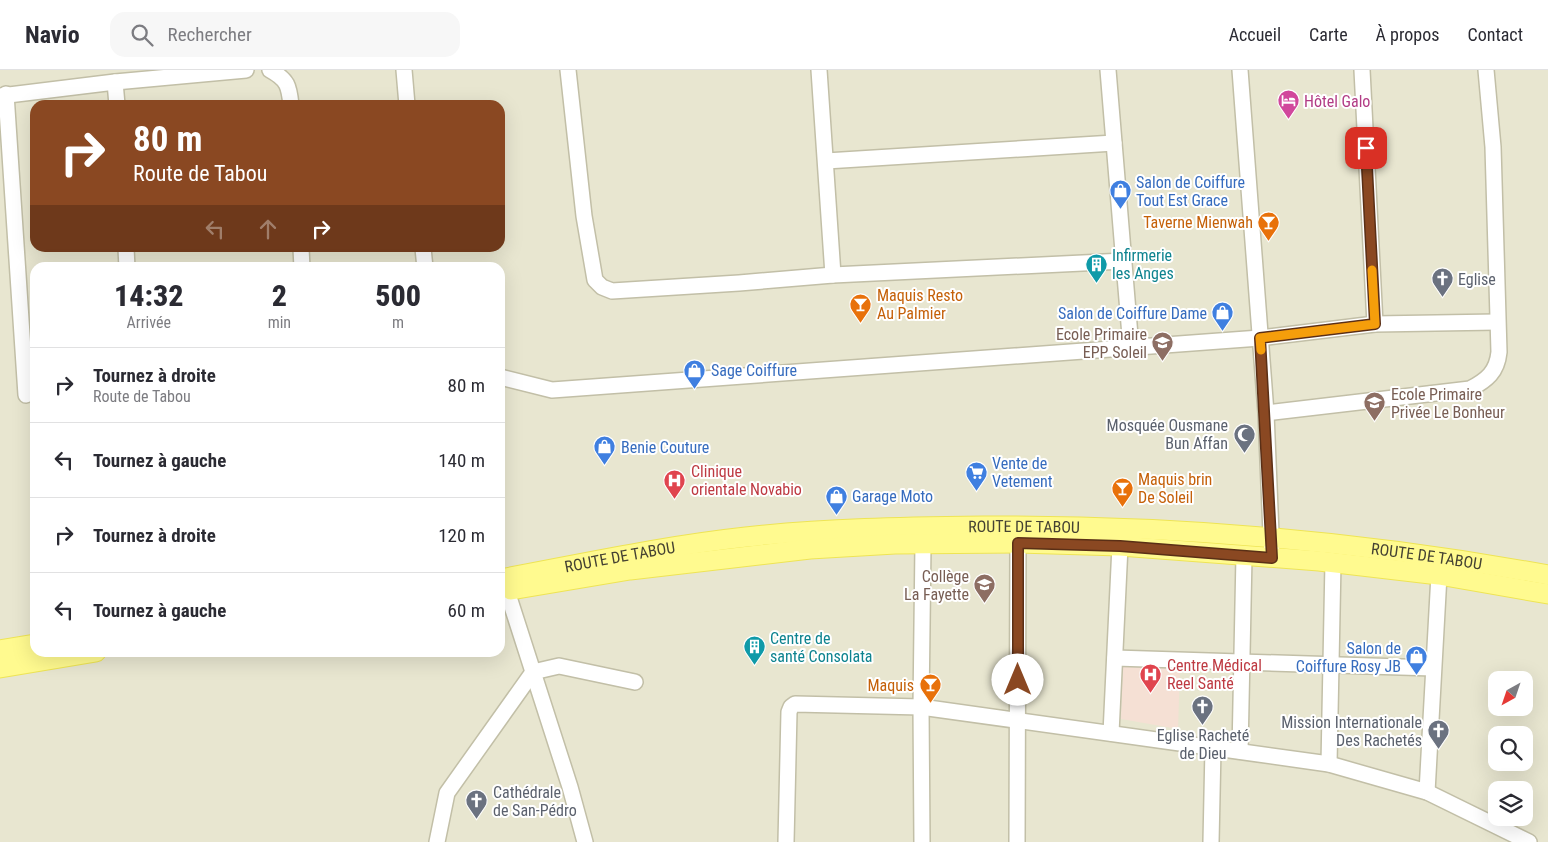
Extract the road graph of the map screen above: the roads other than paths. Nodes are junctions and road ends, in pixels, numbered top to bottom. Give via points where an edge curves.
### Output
1 (246, 70) edge
2 (270, 70) edge
3 (404, 70) edge
4 (568, 70) edge
5 (819, 70) edge
6 (1108, 70) edge
7 (1240, 70) edge
8 (1362, 70) edge
9 (1486, 70) edge
10 (115, 82) junction
11 (3, 95) edge
12 (117, 100) edge
13 (290, 100) edge
14 (407, 100) edge
15 (1114, 143) junction
16 (826, 161) junction
17 (1124, 260) junction
18 (833, 275) junction
19 (1497, 322) junction
20 (1375, 324) junction
21 (1260, 338) junction
22 (1131, 348) junction
23 (505, 378) edge
24 (26, 395) dead end
25 (1266, 413) junction
26 (1271, 538) junction
27 (1018, 543) junction
28 (923, 544) junction
29 (1120, 546) junction
30 (1244, 556) junction
31 (1272, 558) junction
32 (1333, 562) junction
33 (1439, 575) junction
34 (1548, 575) edge
35 (505, 586) edge
36 (505, 587) edge
37 (1548, 594) edge
38 (505, 595) edge
39 (30, 645) edge
40 (0, 650) edge
41 (66, 657) edge
42 (1116, 658) junction
43 (1240, 661) junction
44 (1331, 664) junction
45 (0, 668) edge
46 (1432, 668) junction
47 (533, 672) junction
48 (635, 682) dead end
49 (921, 707) junction
50 (1018, 720) junction
51 (1111, 733) junction
52 (1213, 748) junction
53 (1240, 752) junction
54 (1329, 764) junction
55 (1427, 792) junction
56 (1525, 841) edge
57 (437, 842) edge
58 (585, 842) edge
59 (786, 842) edge
60 (922, 842) edge
61 (1017, 842) edge
62 (1212, 842) edge

1 - 10 street
2 - 13 street via 289,86
3 - 14 street
4 - 18 street via 584,216 595,280 602,287 612,291
5 - 16 street
6 - 15 street
7 - 21 street
8 - 20 street
9 - 19 street via 1493,147
10 - 11 street
10 - 12 street
11 - 24 street
15 - 16 street
15 - 17 street
16 - 18 street
17 - 18 street
17 - 22 street
19 - 20 street
19 - 25 street via 1498,364 1492,374 1470,389
20 - 21 street
21 - 22 street
21 - 25 street
22 - 23 street via 552,390
25 - 26 street
26 - 31 street
26 - 34 main road, ROUTE DE TABOU via 1467,560
26 - 35 main road, ROUTE DE TABOU via 1120,527 919,527 804,532 743,537
27 - 28 main road, ROUTE DE TABOU
27 - 29 main road, ROUTE DE TABOU
27 - 50 street
28 - 36 main road, ROUTE DE TABOU via 810,549
28 - 49 street
29 - 30 main road, ROUTE DE TABOU
29 - 42 street
30 - 31 main road, ROUTE DE TABOU
30 - 43 street
31 - 32 main road, ROUTE DE TABOU
32 - 33 main road, ROUTE DE TABOU
32 - 44 street
33 - 37 main road, ROUTE DE TABOU
33 - 46 street
38 - 47 street
39 - 40 main road
41 - 45 main road
42 - 43 street
42 - 51 street
43 - 44 street
43 - 53 street
44 - 46 street
44 - 54 street
46 - 55 street
47 - 48 street via 559,666
47 - 57 street via 447,793
47 - 58 street
49 - 50 street
49 - 59 street via 796,704 791,707
49 - 60 street
50 - 51 street
50 - 61 street
51 - 52 street
52 - 53 street
52 - 62 street
53 - 54 street
54 - 55 street
55 - 56 street

